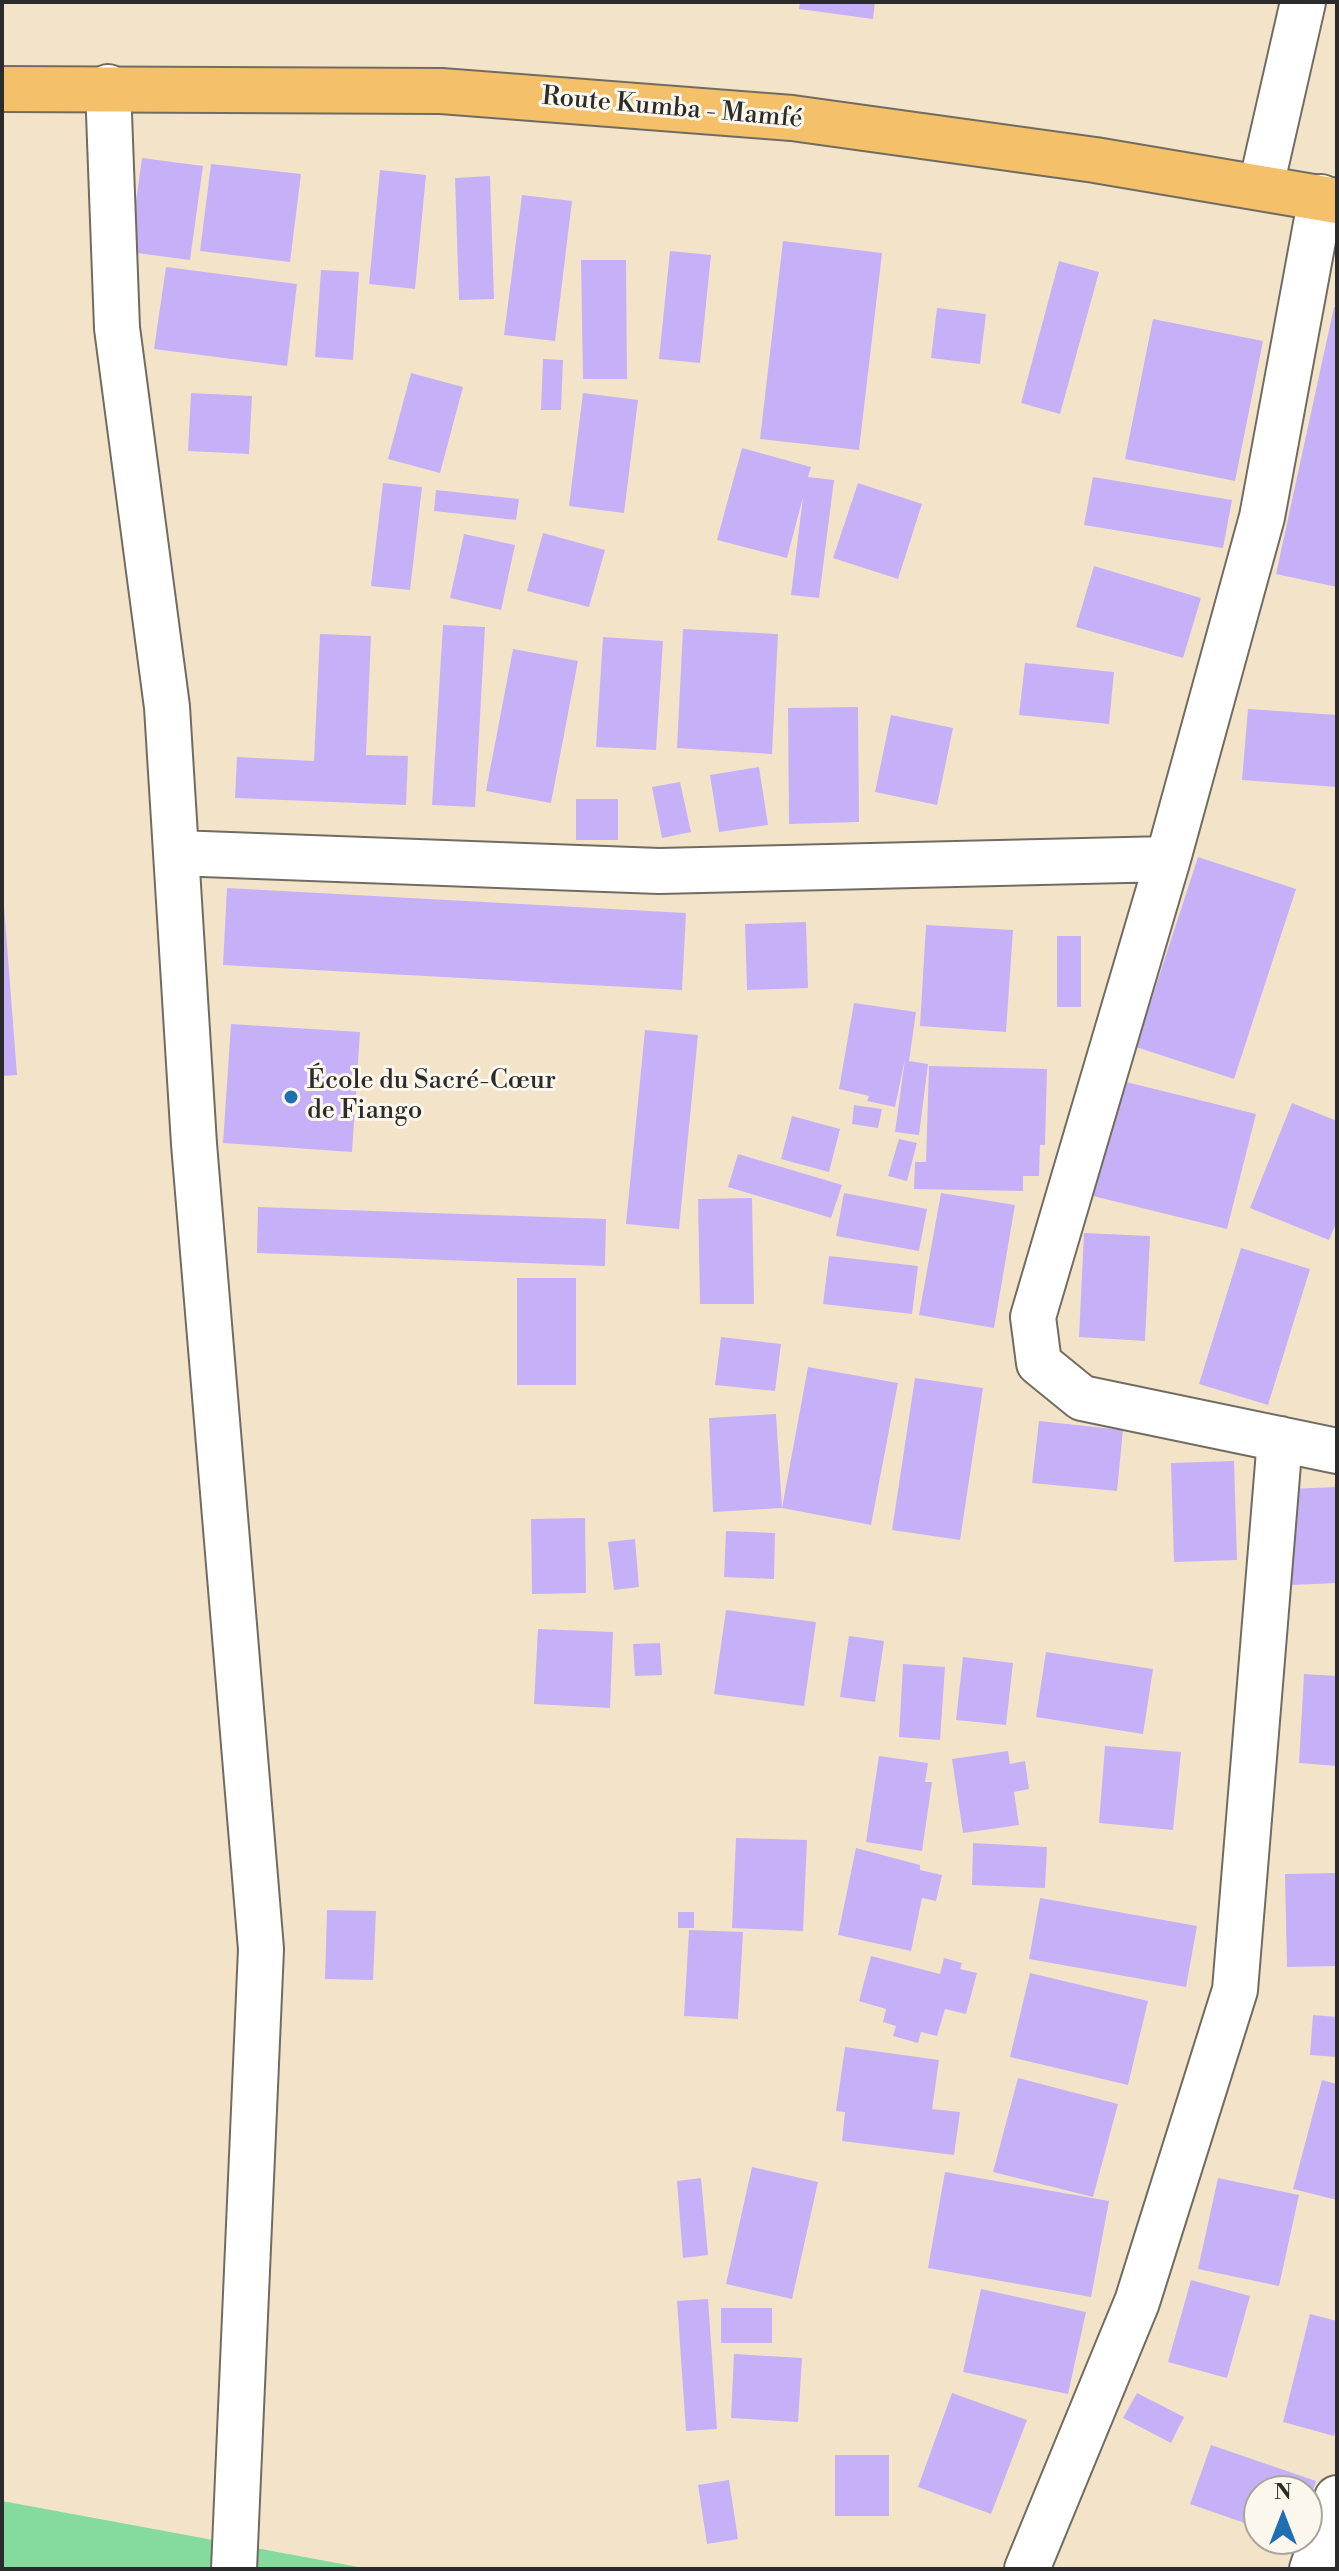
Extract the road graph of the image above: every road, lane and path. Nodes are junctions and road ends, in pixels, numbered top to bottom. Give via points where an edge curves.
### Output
1 (1303, 2) edge
2 (108, 87) junction
3 (2, 89) edge
4 (1261, 186) junction
5 (1329, 199) edge
6 (176, 853) junction
7 (1168, 859) junction
8 (1280, 1439) junction
9 (1337, 1451) edge
10 (1337, 2498) edge
11 (234, 2569) edge
12 (1027, 2569) edge
13 (1312, 2569) edge

1 - 4 street
2 - 3 highway, Route Kumba - Mamfé
2 - 4 highway, Route Kumba - Mamfé via 441,91 792,118
2 - 6 street via 117,328 167,707
4 - 5 highway, Route Kumba - Mamfé
5 - 7 street via 1262,517
6 - 7 street via 659,871
6 - 11 street via 261,1949
7 - 8 street via 1033,1317 1039,1363 1082,1398
8 - 9 street
8 - 12 street via 1235,1990 1137,2302
10 - 13 street

